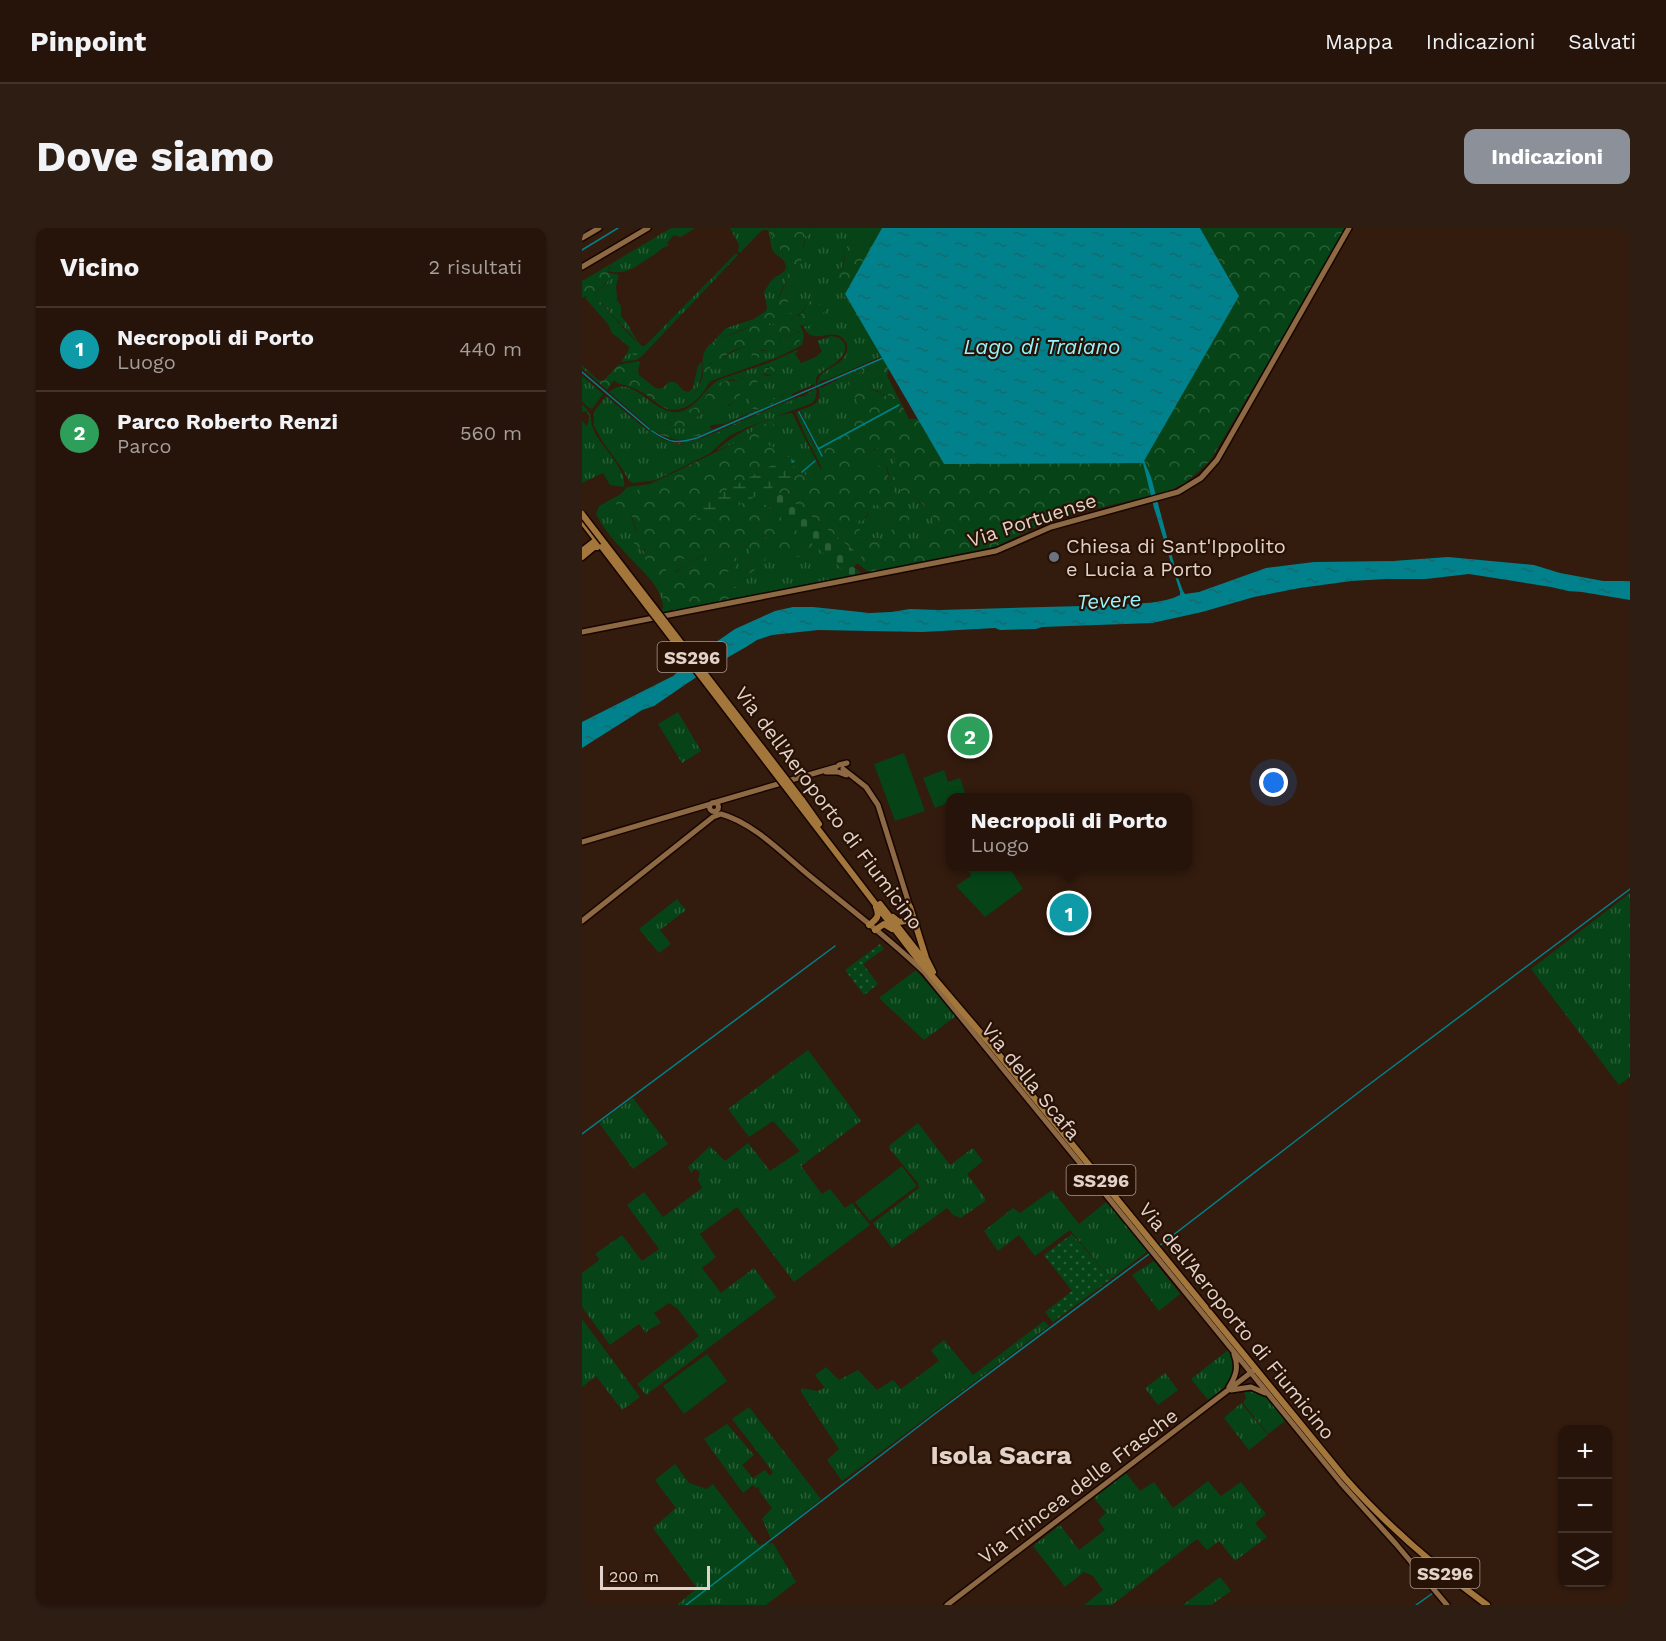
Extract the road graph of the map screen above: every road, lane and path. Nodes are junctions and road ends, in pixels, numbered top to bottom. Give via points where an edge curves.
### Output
1 (599, 228) edge
2 (648, 228) edge
3 (1349, 228) edge
4 (582, 238) edge
5 (582, 267) edge
6 (582, 514) edge
7 (582, 521) edge
8 (596, 540) junction
9 (605, 546) junction
10 (585, 550) edge
11 (582, 557) edge
12 (582, 632) edge
13 (791, 780) dead end
14 (778, 784) dead end
15 (724, 800) junction
16 (800, 802) junction
17 (712, 808) junction
18 (718, 808) junction
19 (721, 814) junction
20 (582, 842) edge
21 (871, 898) junction
22 (910, 907) junction
23 (886, 911) junction
24 (582, 921) edge
25 (869, 925) junction
26 (875, 930) junction
27 (900, 936) junction
28 (933, 972) junction
29 (960, 1008) junction
30 (1233, 1351) junction
31 (1254, 1371) junction
32 (1227, 1391) junction
33 (1270, 1396) junction
34 (947, 1605) edge
35 (1447, 1605) edge
36 (1487, 1605) edge

1 - 4 street
2 - 5 street
3 - 12 street, Via Portuense via 1217,460 1193,484 1178,492 1052,527 987,553
6 - 9 main road, Via dell'Aeroporto di Fiumicino / SS296, bridge
7 - 8 main road
8 - 9 main road, bridge
8 - 10 main road
9 - 10 main road
9 - 16 main road, Via dell'Aeroporto di Fiumicino / SS296, bridge
10 - 11 main road
13 - 22 street via 841,768 866,787 878,805
14 - 15 street
15 - 17 street
15 - 18 street
16 - 21 main road, Via dell'Aeroporto di Fiumicino / SS296
16 - 23 main road, Via dell'Aeroporto di Fiumicino / SS296
17 - 18 street
17 - 19 street
17 - 20 street via 699,807
17 - 24 street
18 - 19 street
19 - 25 street, Via della Scafa via 746,825
21 - 25 main road via 878,916
21 - 27 main road, Via dell'Aeroporto di Fiumicino / SS296
22 - 23 main road via 910,916 903,922
22 - 28 main road
23 - 28 main road, Via dell'Aeroporto di Fiumicino / SS296
25 - 26 street, Via della Scafa
26 - 27 main road via 884,924
26 - 30 street, Via della Scafa via 924,972
27 - 29 main road, Via dell'Aeroporto di Fiumicino / SS296
28 - 29 main road, Via dell'Aeroporto di Fiumicino / SS296
29 - 31 main road, Via dell'Aeroporto di Fiumicino / SS296
30 - 31 street, Via della Scafa
30 - 32 street via 1237,1366
31 - 32 street, Via Trincea delle Frasche
31 - 33 street, Via della Scafa
31 - 36 main road, Via dell'Aeroporto di Fiumicino / SS296 via 1378,1514
32 - 33 street via 1251,1387
32 - 34 street, Via Trincea delle Frasche
33 - 35 street, Via della Scafa

